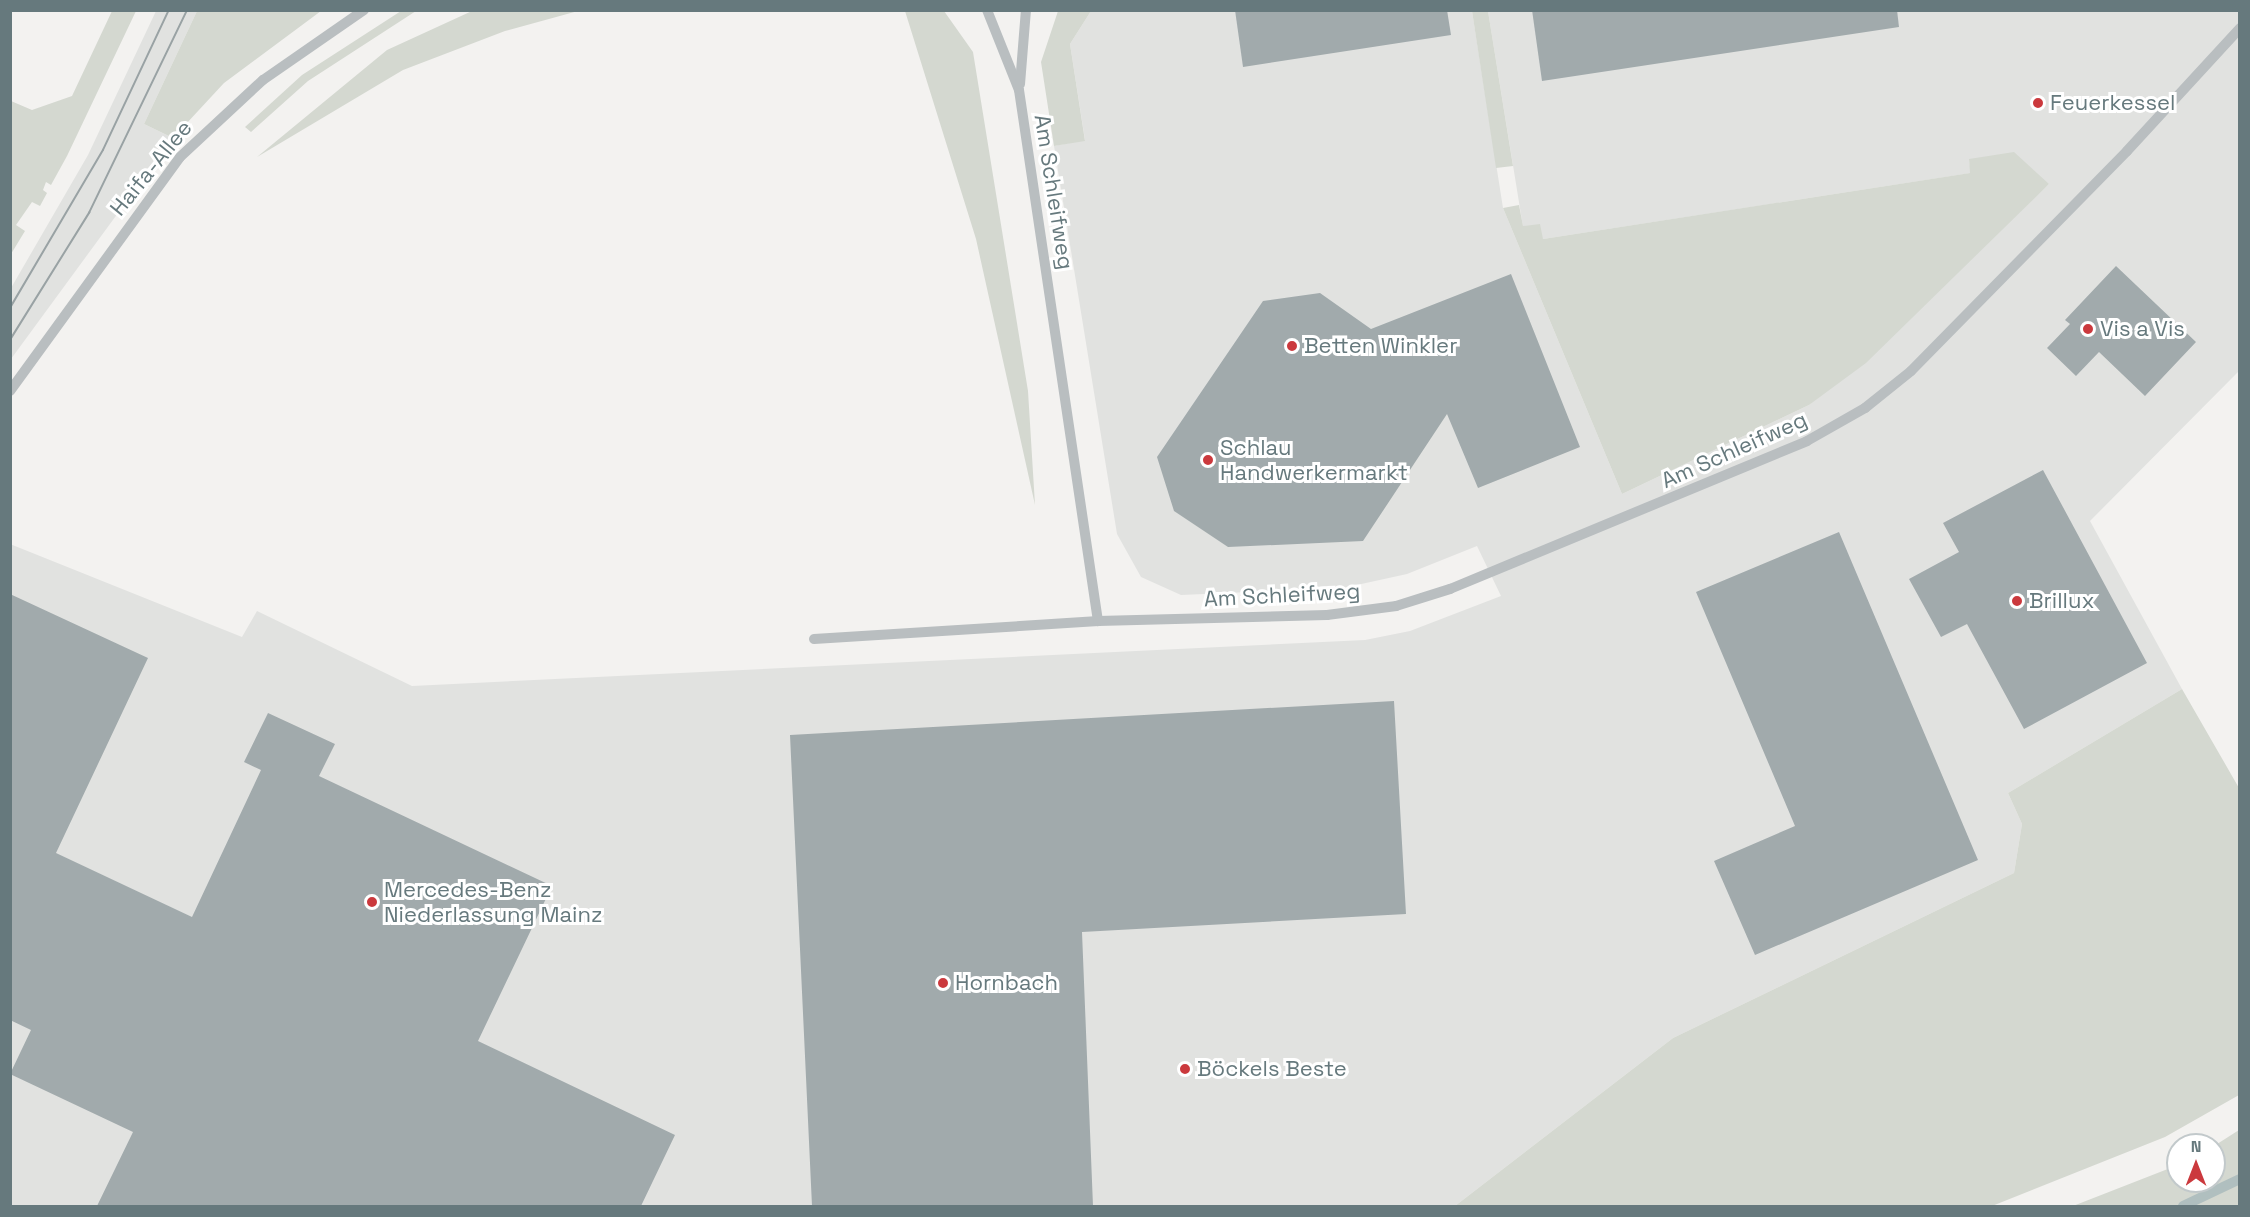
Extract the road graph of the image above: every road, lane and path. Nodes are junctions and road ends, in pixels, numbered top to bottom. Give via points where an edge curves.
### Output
1 (364, 10) edge
2 (987, 10) edge
3 (1026, 10) edge
4 (2240, 28) edge
5 (1019, 90) junction
6 (10, 391) edge
7 (1098, 621) junction
8 (814, 639) dead end

1 - 6 street, Haifa-Allee via 263,80 180,157
2 - 5 street, Am Schleifweg
3 - 5 street, Am Schleifweg
4 - 7 street, Am Schleifweg via 2127,151 1911,371 1865,408 1807,441 1461,585 1396,606 1327,615
5 - 7 street, Am Schleifweg
7 - 8 street, Am Schleifweg

